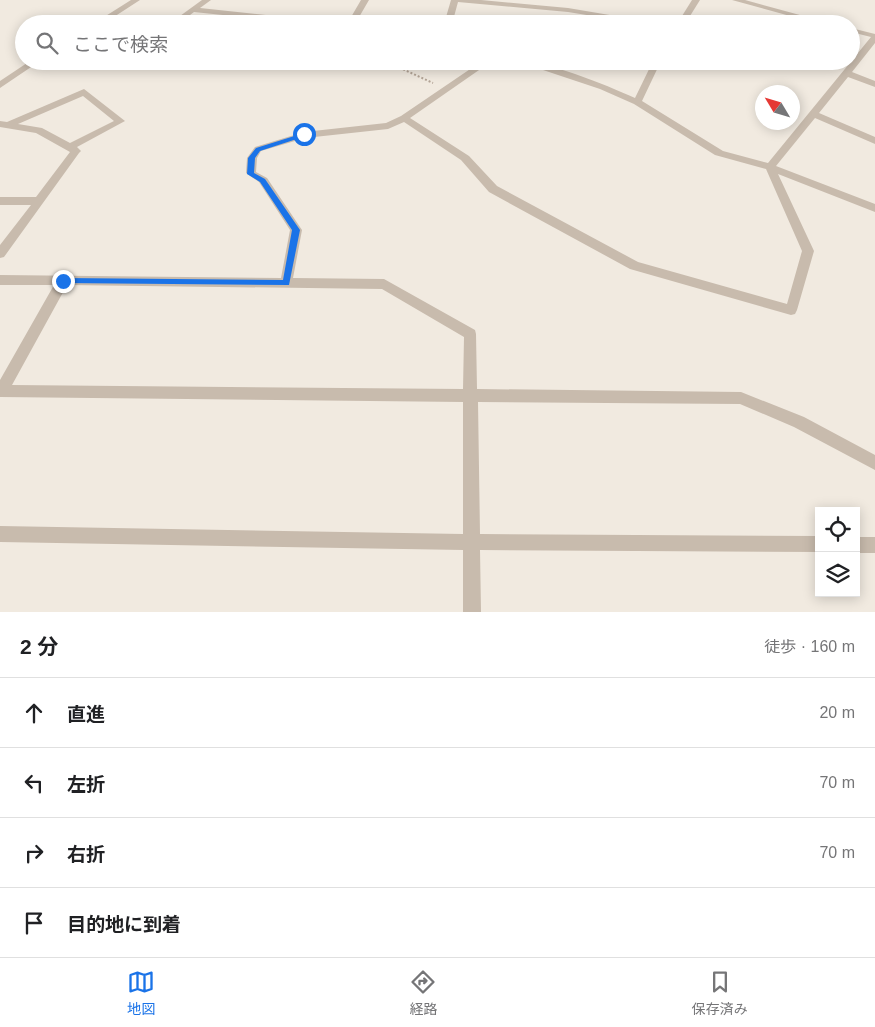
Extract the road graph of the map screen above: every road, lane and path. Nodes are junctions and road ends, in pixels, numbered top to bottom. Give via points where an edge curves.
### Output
1 (136, 0) edge
2 (206, 0) edge
3 (365, 0) edge
4 (455, 0) edge
5 (696, 0) edge
6 (736, 0) edge
7 (193, 10) junction
8 (111, 15) edge
9 (186, 15) edge
10 (243, 15) edge
11 (356, 15) edge
12 (451, 15) edge
13 (600, 15) edge
14 (687, 15) edge
15 (794, 15) edge
16 (860, 33) edge
17 (875, 37) edge
18 (860, 56) edge
19 (22, 70) edge
20 (406, 70) edge
21 (475, 70) edge
22 (549, 70) edge
23 (651, 70) edge
24 (848, 70) edge
25 (846, 73) junction
26 (875, 84) edge
27 (0, 85) edge
28 (447, 89) junction
29 (637, 102) junction
30 (813, 114) junction
31 (404, 118) junction
32 (5, 124) edge
33 (875, 141) edge
34 (70, 147) junction
35 (770, 167) junction
36 (0, 201) edge
37 (39, 201) junction
38 (875, 208) edge
39 (0, 254) edge
40 (0, 280) edge
41 (63, 281) junction
42 (286, 283) junction
43 (0, 391) edge
44 (470, 395) junction
45 (875, 463) edge
46 (0, 534) edge
47 (473, 542) junction
48 (815, 544) edge
49 (860, 545) edge
50 (875, 545) edge
51 (472, 612) edge

1 - 8 street
2 - 7 street
3 - 11 street
4 - 12 street
4 - 13 street
5 - 14 street
6 - 15 street
7 - 9 street
7 - 10 street
16 - 17 street
17 - 18 street
19 - 27 street
20 - 28 path
21 - 28 street
22 - 29 street via 603,87
23 - 29 street
24 - 25 street
25 - 26 street
25 - 30 street
28 - 31 street
29 - 35 street via 719,154
30 - 33 street
30 - 35 street
31 - 35 street via 465,158 493,189 634,266 790,310 808,251
31 - 42 street via 388,126 304,134 258,149 252,158 251,174 263,180 296,230
32 - 34 street via 40,130
32 - 34 street via 84,92 120,121
34 - 37 street via 76,151
35 - 38 street
36 - 37 street
37 - 39 street
40 - 41 street
41 - 42 street
41 - 43 street
42 - 44 street via 384,284 416,301 470,334
43 - 44 street
44 - 45 street via 741,398 799,422
44 - 47 street
46 - 47 street
47 - 48 street
47 - 51 street
49 - 50 street

